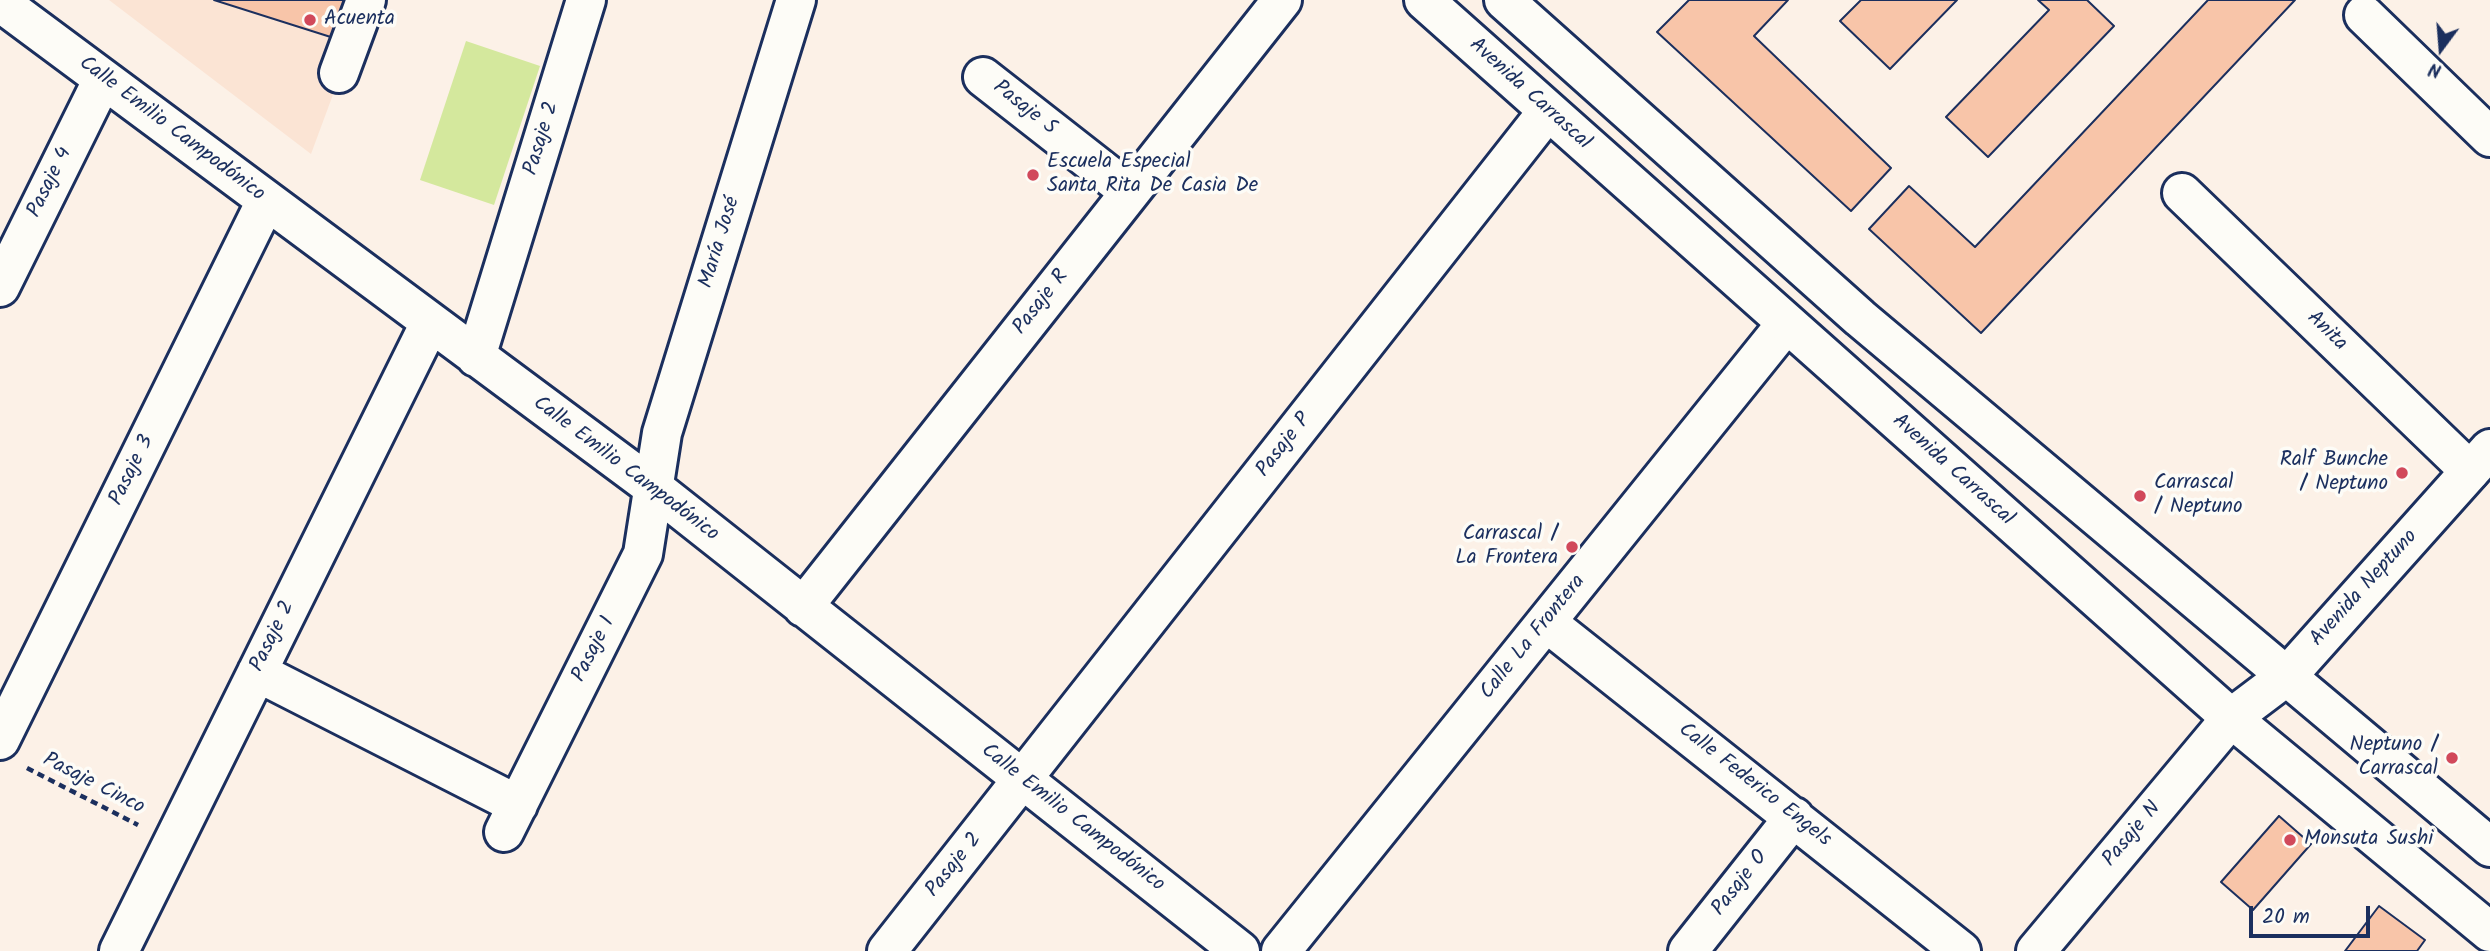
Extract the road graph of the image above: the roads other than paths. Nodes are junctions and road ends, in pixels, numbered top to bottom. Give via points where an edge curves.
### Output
1 (366, 0) edge
2 (586, 0) edge
3 (796, 0) edge
4 (1282, 0) edge
5 (1424, 0) edge
6 (1504, 0) edge
7 (0, 2) edge
8 (2364, 15) dead end
9 (339, 73) dead end
10 (983, 77) dead end
11 (103, 79) junction
12 (1547, 111) junction
13 (2490, 136) edge
14 (1130, 192) junction
15 (2182, 193) dead end
16 (266, 201) junction
17 (0, 287) edge
18 (430, 323) junction
19 (1786, 324) junction
20 (476, 358) junction
21 (2480, 460) edge
22 (653, 488) junction
23 (803, 607) junction
24 (1546, 622) junction
25 (257, 672) junction
26 (2288, 676) junction
27 (2231, 718) junction
28 (12, 754) edge
29 (1023, 780) junction
30 (1794, 817) junction
31 (2490, 847) edge
32 (2490, 932) edge
33 (119, 951) edge
34 (887, 951) edge
35 (1240, 951) edge
36 (1281, 951) edge
37 (1688, 951) edge
38 (1961, 951) edge
39 (2035, 951) edge

1 - 9 street
2 - 20 street, Pasaje 2
3 - 22 street, María José via 662,433
4 - 14 street, Pasaje R
5 - 12 street, Avenida Carrascal
6 - 26 street via 1860,318
7 - 11 street, Calle Emilio Campodónico
8 - 13 street
10 - 14 street, Pasaje S
11 - 16 street, Calle Emilio Campodónico
11 - 17 street, Pasaje 4
12 - 19 street, Avenida Carrascal
12 - 29 street, Pasaje P
14 - 23 street, Pasaje R
15 - 21 street, Anita
16 - 18 street, Calle Emilio Campodónico
16 - 28 street, Pasaje 3
18 - 20 street, Calle Emilio Campodónico
18 - 25 street, Pasaje 2
19 - 24 street, Calle La Frontera
19 - 27 street, Avenida Carrascal
20 - 22 street, Calle Emilio Campodónico
21 - 26 street, Avenida Neptuno
22 - 23 street, Calle Emilio Campodónico
22 - 25 street, Pasaje 1 via 643,554 511,818
23 - 29 street, Calle Emilio Campodónico
24 - 30 street, Calle Federico Engels
24 - 36 street, Calle La Frontera
25 - 33 street, Pasaje 2
26 - 27 street, Avenida Neptuno
26 - 31 street
27 - 32 street, Avenida Carrascal
27 - 39 street, Pasaje N
29 - 34 street, Pasaje 2
29 - 35 street, Calle Emilio Campodónico
30 - 37 street, Pasaje O
30 - 38 street, Calle Federico Engels

